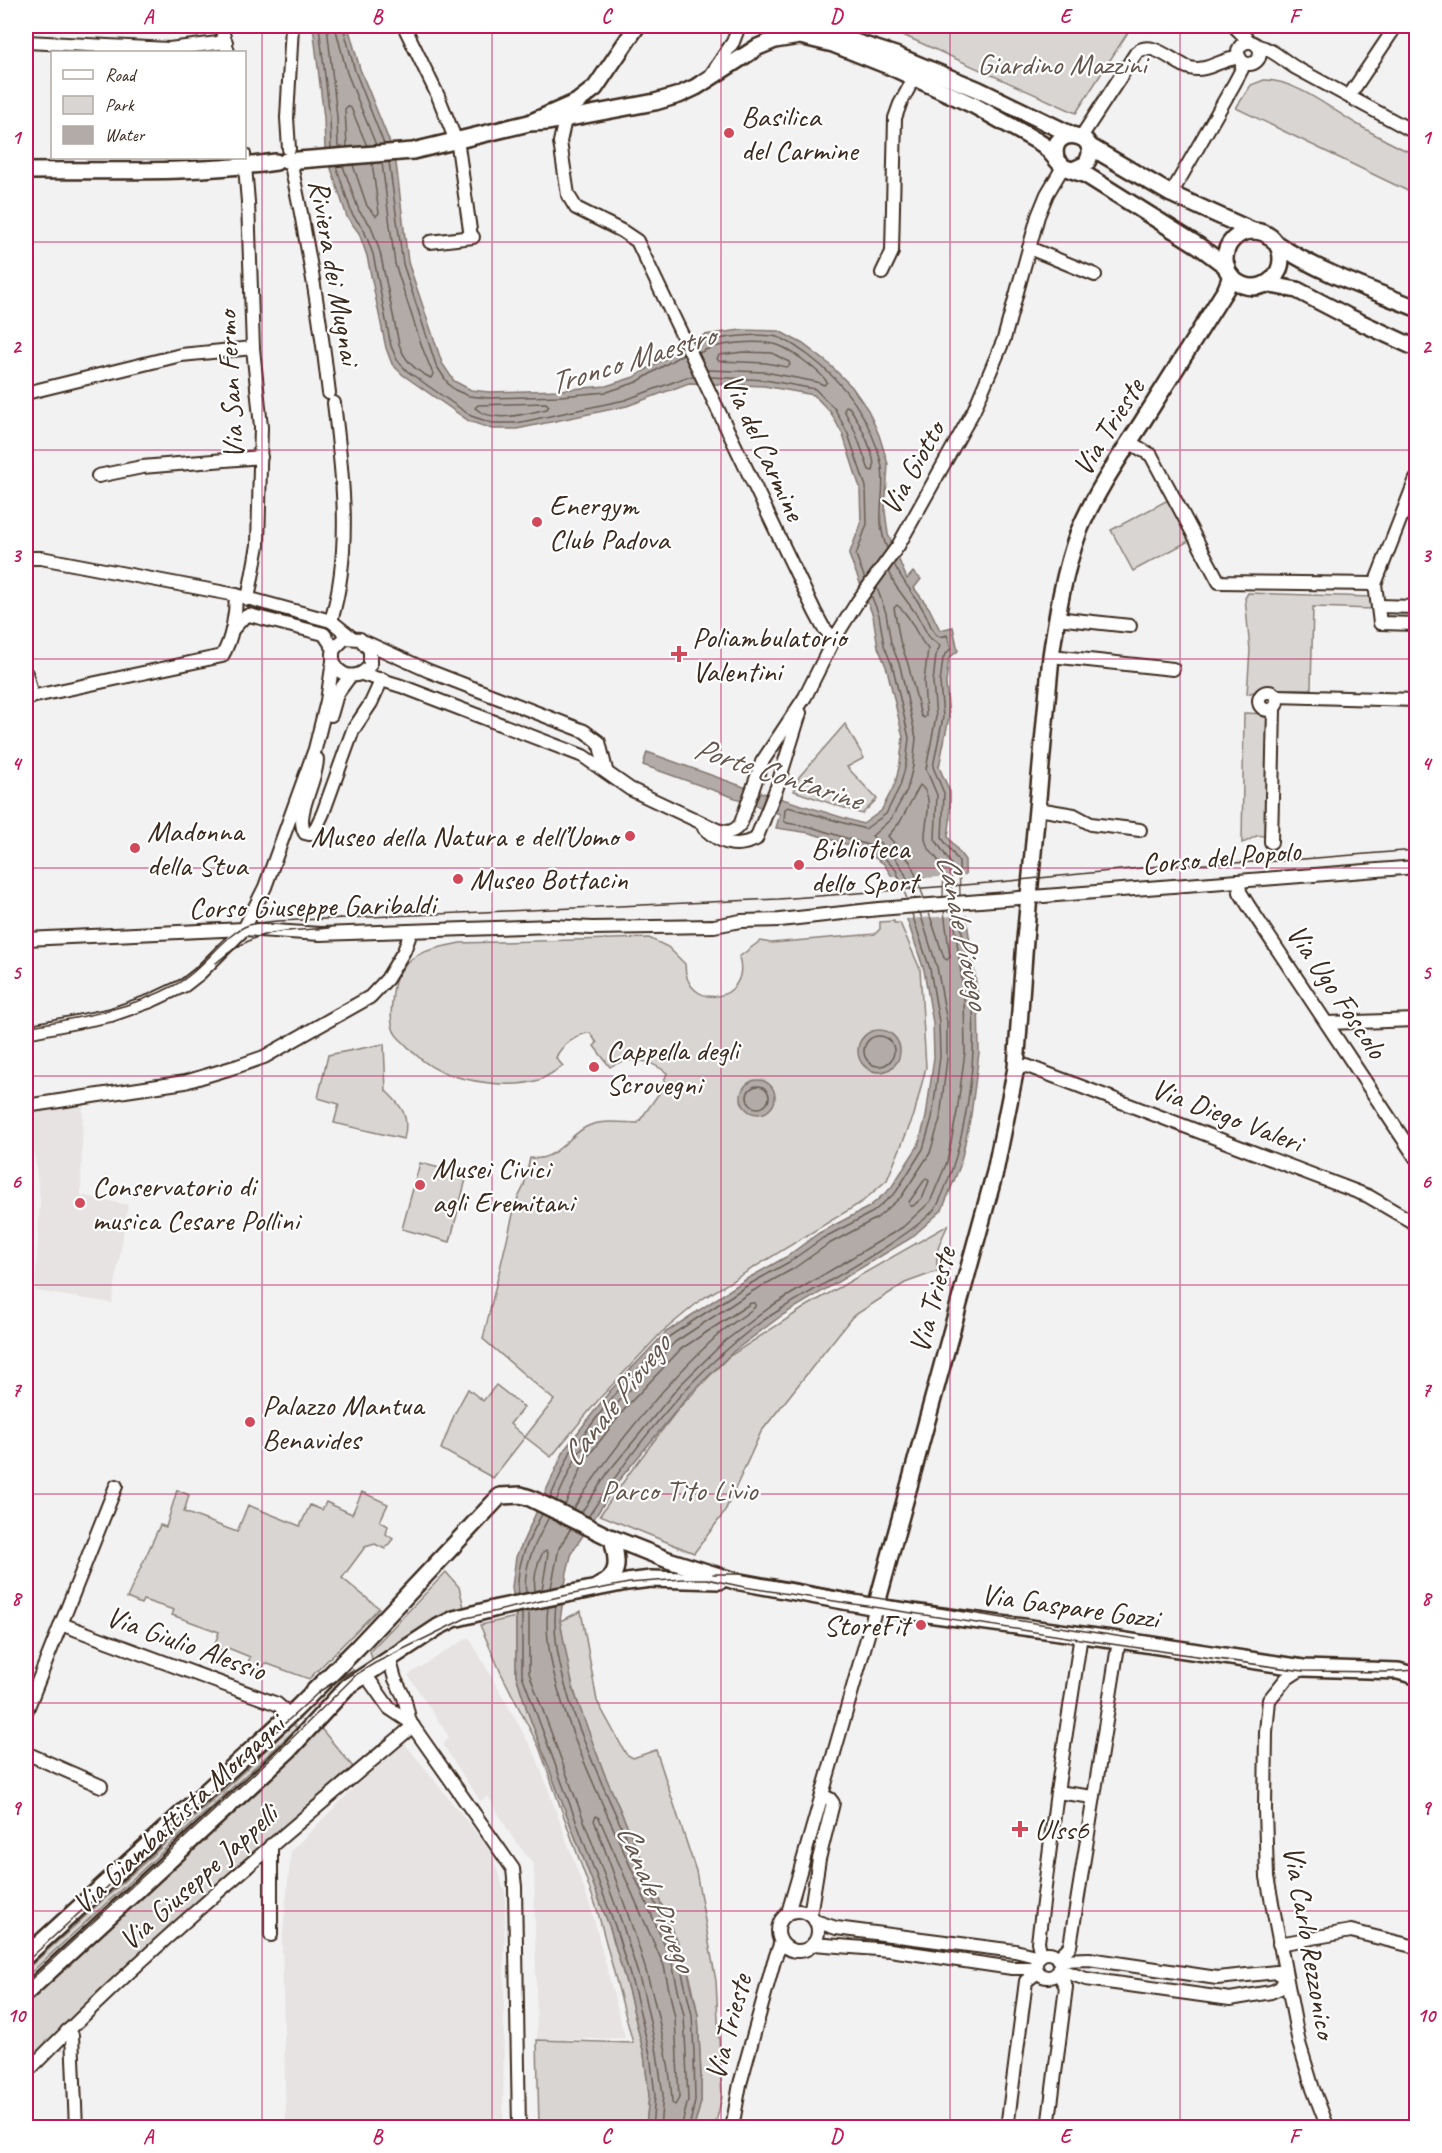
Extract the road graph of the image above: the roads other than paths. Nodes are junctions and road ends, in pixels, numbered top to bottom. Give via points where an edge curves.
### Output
1 (221, 26) edge
2 (292, 26) edge
3 (404, 26) edge
4 (637, 26) edge
5 (739, 26) edge
6 (1235, 26) edge
7 (1396, 26) edge
8 (802, 31) edge
9 (26, 42) edge
10 (227, 47) edge
11 (1246, 51) junction
12 (1277, 57) junction
13 (917, 73) junction
14 (710, 76) junction
15 (602, 79) junction
16 (1349, 96) junction
17 (577, 102) junction
18 (613, 110) junction
19 (565, 119) junction
20 (529, 123) junction
21 (1416, 133) edge
22 (455, 139) junction
23 (1081, 139) junction
24 (285, 158) junction
25 (246, 160) edge
26 (1064, 165) junction
27 (26, 171) edge
28 (1171, 194) junction
29 (1253, 231) junction
30 (430, 242) dead end
31 (1278, 245) junction
32 (1029, 248) junction
33 (1229, 272) junction
34 (882, 273) dead end
35 (1095, 275) dead end
36 (1266, 284) junction
37 (1416, 308) edge
38 (253, 348) junction
39 (1416, 348) edge
40 (26, 393) edge
41 (1129, 442) junction
42 (261, 457) junction
43 (98, 476) dead end
44 (1416, 479) edge
45 (26, 558) edge
46 (1375, 584) junction
47 (236, 595) junction
48 (248, 599) junction
49 (1378, 606) junction
50 (1416, 607) edge
51 (1056, 618) junction
52 (331, 621) junction
53 (1416, 624) edge
54 (1130, 626) dead end
55 (230, 634) junction
56 (351, 637) junction
57 (834, 639) junction
58 (365, 642) junction
59 (334, 655) junction
60 (1051, 656) junction
61 (1173, 669) dead end
62 (26, 673) edge
63 (356, 675) junction
64 (382, 679) junction
65 (29, 697) edge
66 (805, 697) junction
67 (1416, 700) edge
68 (315, 749) junction
69 (606, 770) junction
70 (1038, 809) junction
71 (696, 820) junction
72 (1140, 830) dead end
73 (1271, 843) dead end
74 (1416, 867) edge
75 (1239, 881) junction
76 (1029, 897) junction
77 (244, 929) junction
78 (411, 932) junction
79 (26, 939) edge
80 (1416, 1020) edge
81 (1327, 1023) junction
82 (26, 1032) edge
83 (1016, 1068) junction
84 (26, 1106) edge
85 (1416, 1158) edge
86 (1416, 1224) edge
87 (116, 1486) dead end
88 (500, 1496) joint
89 (609, 1537) junction
90 (735, 1581) junction
91 (593, 1588) junction
92 (876, 1607) junction
93 (497, 1608) joint
94 (61, 1624) junction
95 (1081, 1635) junction
96 (1119, 1640) junction
97 (357, 1648) junction
98 (389, 1658) junction
99 (1416, 1666) edge
100 (1303, 1668) junction
101 (1398, 1671) junction
102 (365, 1674) junction
103 (1416, 1676) edge
104 (26, 1712) edge
105 (290, 1715) junction
106 (411, 1724) junction
107 (26, 1753) edge
108 (101, 1786) dead end
109 (1057, 1792) junction
110 (822, 1795) junction
111 (1093, 1797) junction
112 (271, 1845) junction
113 (788, 1913) junction
114 (813, 1918) junction
115 (271, 1935) dead end
116 (781, 1942) junction
117 (813, 1944) junction
118 (1279, 1944) junction
119 (1416, 1947) edge
120 (26, 1956) edge
121 (1038, 1963) junction
122 (1059, 1965) junction
123 (1217, 1978) junction
124 (1286, 1978) junction
125 (26, 1993) edge
126 (1215, 1999) junction
127 (67, 2031) junction
128 (26, 2073) edge
129 (76, 2127) edge
130 (519, 2127) edge
131 (732, 2127) edge
132 (1007, 2127) edge
133 (1048, 2127) edge
134 (1328, 2127) edge

1 - 10 street
2 - 24 street, Riviera dei Mugnai
3 - 22 street
4 - 15 street
5 - 14 street
6 - 11 street
7 - 16 street
8 - 13 street
8 - 14 street via 758,47
9 - 10 street via 169,49
11 - 12 street via 1272,51
11 - 12 street via 1250,64
11 - 23 street via 1198,70 1151,48 1142,48
11 - 28 street via 1242,69
12 - 16 street
13 - 23 street via 978,90
13 - 26 street via 1045,146
13 - 34 street via 895,118 892,252
14 - 18 street via 679,95
15 - 17 street
15 - 18 street via 604,99
16 - 21 street
17 - 19 street
17 - 20 street
18 - 19 street
19 - 20 street
19 - 57 street, Via del Carmine via 560,142 568,195 576,208 636,241 815,612
20 - 22 street
22 - 24 street via 413,151 311,160
22 - 30 street via 472,237
23 - 26 street via 1089,156 1086,164
23 - 26 street via 1067,135 1058,142 1055,153
23 - 28 street
24 - 25 street
24 - 52 street, Riviera dei Mugnai via 310,253 344,478 341,575
25 - 27 street via 154,170
25 - 38 street, Via San Fermo
26 - 32 street, Via Giotto via 1047,194
26 - 33 street via 1086,174 1198,246
28 - 29 street
29 - 31 street via 1268,235
29 - 33 street via 1234,238 1228,247 1225,257
31 - 36 street via 1281,263
31 - 37 street via 1304,262
32 - 35 street
32 - 57 street, Via Giotto via 1011,316 974,410 898,546
33 - 36 street via 1247,287
33 - 41 street, Via Trieste via 1226,289
36 - 39 street via 1297,290
38 - 40 street via 181,355
38 - 42 street, Via San Fermo
41 - 46 street via 1151,455 1219,582
41 - 51 street, Via Trieste via 1080,529
42 - 43 street via 142,467
42 - 48 street, Via San Fermo via 258,545
44 - 46 street
45 - 47 street
46 - 49 street
47 - 48 street
47 - 55 street
48 - 52 street
49 - 50 street
49 - 53 street via 1380,622
51 - 54 street
51 - 60 street, Via Trieste
52 - 56 street
55 - 59 street via 249,615 324,634
55 - 65 street via 222,656
56 - 58 street
56 - 59 street via 342,640
57 - 66 street, Via Giotto
58 - 63 street via 371,659 368,667
58 - 69 street via 584,731 599,742
59 - 63 street via 339,671
59 - 68 street
60 - 61 street
60 - 70 street, Via Trieste
62 - 65 street
63 - 64 street
63 - 68 street via 337,694 323,738
64 - 68 street via 353,730 314,832 309,834 301,823 315,777
64 - 69 street via 583,756
66 - 71 street, Via Giotto via 762,762 741,824 735,831 727,833
66 - 71 street, Via Giotto via 783,770 756,839 726,844
67 - 73 street via 1275,703
68 - 77 street via 265,887
69 - 71 street via 630,789
70 - 72 street via 1074,815 1091,824
70 - 76 street, Via Trieste
74 - 75 street, Corso del Popolo
75 - 76 street, Corso del Popolo
75 - 81 street, Via Ugo Foscolo via 1248,906
76 - 78 street, Corso Giuseppe Garibaldi via 714,926
76 - 83 street, Via Trieste
77 - 78 street, Corso Giuseppe Garibaldi via 320,934
77 - 79 street, Corso Giuseppe Garibaldi
77 - 82 street via 185,985 111,1015
78 - 84 street via 387,979 370,997 264,1057 185,1082
80 - 81 street
81 - 85 street, Via Ugo Foscolo
83 - 86 street, Via Diego Valeri via 1027,1066 1368,1196
83 - 92 street, Via Trieste via 995,1172
87 - 94 street
88 - 89 street, Via Gaspare Gozzi via 530,1498
88 - 97 street, Via Giambattista Morgagni
89 - 90 street, Via Gaspare Gozzi
89 - 91 street via 616,1553 614,1573 608,1582
90 - 91 street, Via Gaspare Gozzi via 651,1579
90 - 92 street, Via Gaspare Gozzi
91 - 93 street, Via Gaspare Gozzi
92 - 95 street, Via Gaspare Gozzi
92 - 110 street, Via Trieste
93 - 98 street, Via Giambattista Morgagni via 454,1619
94 - 104 street
94 - 105 street, Via Giulio Alessio via 277,1704
95 - 96 street, Via Gaspare Gozzi
95 - 109 street
96 - 100 street, Via Gaspare Gozzi
96 - 111 street
97 - 102 street via 357,1659
97 - 105 street, Via Giambattista Morgagni
98 - 102 street, Via Giambattista Morgagni
98 - 106 street
99 - 101 street, Via Gaspare Gozzi
100 - 101 street, Via Gaspare Gozzi
100 - 118 street, Via Carlo Rezzonico via 1286,1679 1269,1700 1266,1732 1267,1877
101 - 103 street, Via Gaspare Gozzi
102 - 106 street via 388,1708
102 - 125 street, Via Giambattista Morgagni via 347,1687 289,1750
105 - 120 street, Via Giambattista Morgagni
106 - 112 street, Via Giuseppe Jappelli
106 - 130 street via 513,1869
107 - 108 street
109 - 111 street
109 - 121 street
110 - 113 street, Via Trieste
110 - 114 street via 833,1803 819,1859
111 - 122 street via 1070,1946
112 - 115 street
112 - 127 street, Via Giuseppe Jappelli
113 - 114 street via 797,1911
113 - 116 street, Via Trieste via 778,1926
114 - 117 street via 818,1933
114 - 121 street via 836,1928 1015,1951
116 - 117 street, Via Trieste via 799,1951
116 - 131 street, Via Trieste via 740,2084
117 - 121 street via 890,1950 1012,1968
118 - 119 street via 1351,1931
118 - 124 street, Via Carlo Rezzonico
121 - 122 street via 1052,1953
121 - 122 street via 1042,1976 1051,1977
121 - 132 street via 1026,1981
122 - 123 street via 1089,1959
122 - 126 street via 1086,1979
122 - 133 street via 1066,1987
123 - 124 street via 1276,1972
123 - 126 street
124 - 126 street via 1280,1988 1271,1992
124 - 134 street, Via Carlo Rezzonico via 1299,2043
127 - 128 street, Via Giuseppe Jappelli
127 - 129 street via 72,2035

